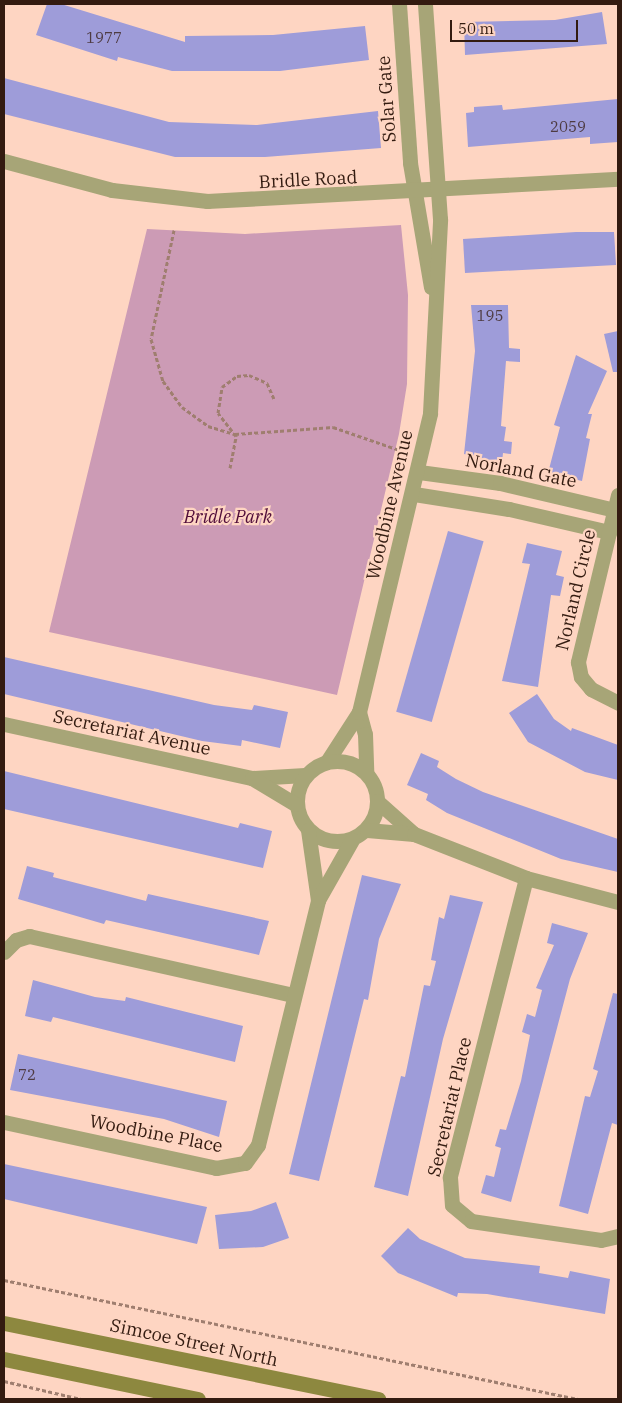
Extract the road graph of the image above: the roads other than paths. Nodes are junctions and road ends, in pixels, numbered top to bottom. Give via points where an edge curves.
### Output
1 (399, 4) edge
2 (425, 4) edge
3 (4, 161) edge
4 (618, 179) edge
5 (437, 190) junction
6 (414, 192) junction
7 (435, 303) junction
8 (419, 472) junction
9 (414, 494) junction
10 (617, 502) edge
11 (609, 532) junction
12 (618, 702) edge
13 (359, 712) junction
14 (4, 724) edge
15 (328, 760) junction
16 (366, 770) junction
17 (305, 776) junction
18 (252, 778) junction
19 (377, 801) junction
20 (295, 804) junction
21 (308, 830) junction
22 (367, 830) junction
23 (414, 834) junction
24 (352, 840) junction
25 (526, 878) junction
26 (318, 900) junction
27 (618, 902) edge
28 (4, 952) edge
29 (294, 995) junction
30 (4, 1122) edge
31 (618, 1236) edge
32 (4, 1323) edge
33 (4, 1359) edge
34 (198, 1399) edge
35 (378, 1399) edge

1 - 6 street, Solar Gate
2 - 5 street
3 - 6 street, Bridle Road via 112,190 168,199 271,201
4 - 5 street, Bridle Road
5 - 6 street, Bridle Road
5 - 7 street, Woodbine Avenue
6 - 7 street, Woodbine Avenue
7 - 8 street, Woodbine Avenue via 435,372
8 - 9 street, Woodbine Avenue
8 - 10 street, Norland Gate
9 - 11 street via 508,509
9 - 13 street, Woodbine Avenue
10 - 11 street, Norland Circle
11 - 12 street, Norland Circle via 578,662 581,677 591,689
13 - 15 street, Woodbine Avenue
13 - 16 street, Woodbine Avenue via 365,734
14 - 18 street, Secretariat Avenue
15 - 16 street via 345,761
15 - 17 street
16 - 19 street
17 - 18 street, Secretariat Avenue
17 - 20 street
18 - 20 street, Secretariat Avenue
19 - 22 street
19 - 23 street
20 - 21 street
21 - 24 street via 333,841
21 - 26 street, Woodbine Place
22 - 23 street
22 - 24 street
23 - 25 street
24 - 26 street, Woodbine Place
25 - 27 street
25 - 31 street, Secretariat Place via 450,1178 452,1205 472,1221 601,1240
26 - 29 street, Woodbine Place
28 - 29 street via 16,940 29,936
29 - 30 street, Woodbine Place via 258,1144 245,1163 216,1168
32 - 35 main road, Simcoe Street North
33 - 34 main road

